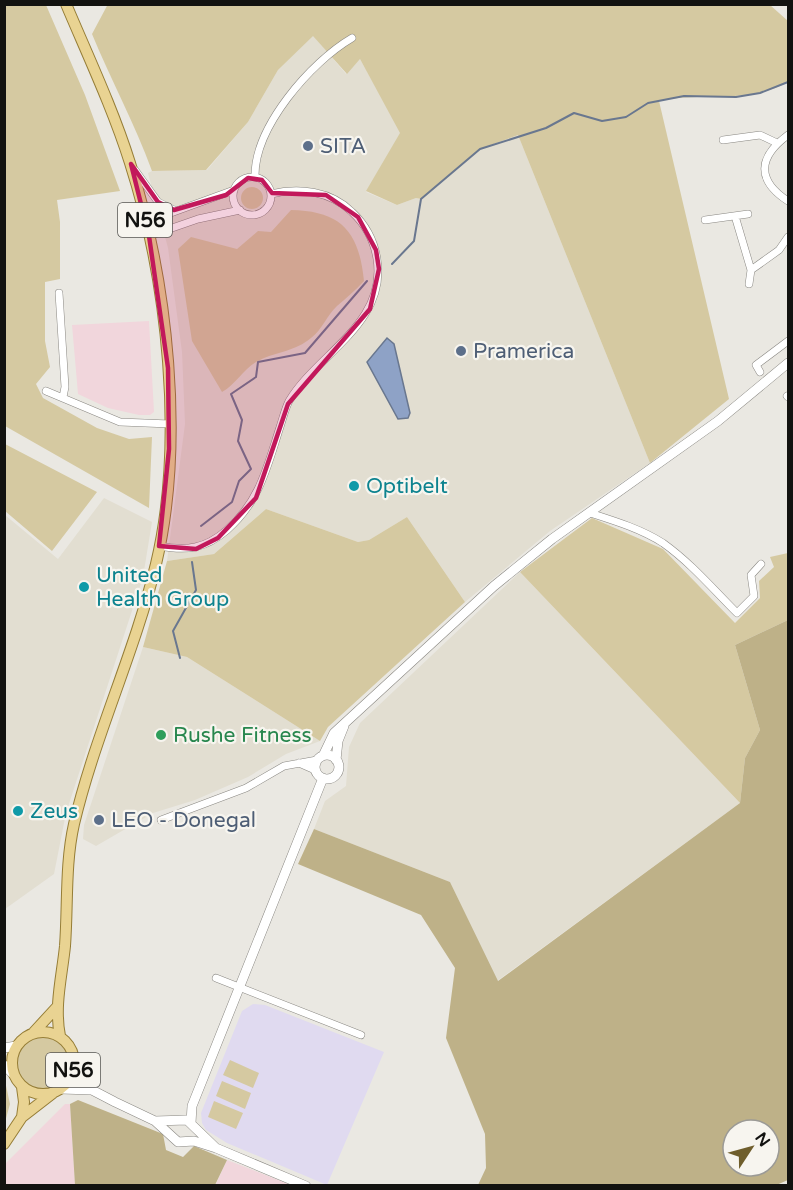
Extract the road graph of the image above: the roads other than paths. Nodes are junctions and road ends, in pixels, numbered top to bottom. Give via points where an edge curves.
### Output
1 (66, 4) edge
2 (352, 38) dead end
3 (789, 135) edge
4 (723, 140) dead end
5 (777, 143) junction
6 (131, 165) junction
7 (255, 177) junction
8 (234, 190) junction
9 (271, 194) junction
10 (789, 201) edge
11 (174, 210) junction
12 (240, 210) junction
13 (748, 214) dead end
14 (735, 216) junction
15 (705, 220) dead end
16 (146, 222) junction
17 (149, 236) junction
18 (789, 237) edge
19 (751, 270) junction
20 (749, 284) dead end
21 (59, 293) dead end
22 (789, 341) edge
23 (789, 363) edge
24 (760, 372) dead end
25 (46, 391) dead end
26 (63, 398) junction
27 (170, 424) junction
28 (590, 513) junction
29 (159, 546) junction
30 (761, 564) dead end
31 (347, 721) junction
32 (320, 758) junction
33 (336, 760) junction
34 (299, 763) junction
35 (315, 770) junction
36 (322, 778) junction
37 (161, 820) dead end
38 (216, 978) dead end
39 (241, 987) junction
40 (57, 1007) junction
41 (34, 1032) junction
42 (361, 1035) dead end
43 (60, 1036) junction
44 (10, 1047) edge
45 (74, 1067) junction
46 (8, 1069) edge
47 (22, 1087) junction
48 (92, 1090) junction
49 (57, 1091) junction
50 (192, 1106) junction
51 (22, 1117) junction
52 (155, 1121) junction
53 (176, 1121) junction
54 (192, 1124) junction
55 (170, 1134) junction
56 (189, 1141) junction
57 (4, 1144) edge
58 (216, 1148) junction
59 (306, 1185) edge

1 - 6 main road, N56
2 - 7 street via 317,64 281,108 262,141
3 - 5 street
4 - 5 street via 760,135
5 - 10 street via 764,168 766,180
6 - 11 street via 158,202
6 - 16 main road, N56
7 - 8 street via 242,180
7 - 9 street via 266,183
8 - 11 street
8 - 12 street via 234,201
9 - 12 street via 269,206 260,213
9 - 29 street via 318,193 348,207 371,237 379,269 377,289 360,323 288,404 256,498 244,514 218,538 196,549
11 - 16 street
12 - 17 street
13 - 14 street
14 - 15 street
14 - 19 street
16 - 17 main road, N56
17 - 27 main road, N56 via 167,357
18 - 19 street
19 - 20 street
21 - 26 street
22 - 24 street via 756,365
23 - 28 street via 718,421
25 - 26 street
26 - 27 street via 120,422
27 - 29 main road, N56
28 - 30 street via 661,542 686,561 737,614 754,596 751,575
28 - 31 street via 494,586
29 - 40 main road, N56 via 74,826
31 - 32 street via 334,733
31 - 33 street via 338,741
32 - 33 street
32 - 34 street
32 - 35 street
33 - 36 street via 336,774
34 - 35 street
34 - 37 street
35 - 36 street
36 - 39 street
38 - 39 street
39 - 42 street
39 - 50 street
40 - 41 main road, N56
40 - 43 main road, N56
41 - 43 main road, N56
41 - 44 main road, N56
43 - 45 main road, N56 via 71,1049
44 - 46 main road, N56
45 - 48 street
45 - 49 main road, N56
46 - 47 main road, N56
47 - 49 main road, N56 via 37,1094
47 - 51 main road, N56
48 - 49 street
48 - 52 street
49 - 51 main road, N56
50 - 53 street
50 - 54 street
51 - 57 main road, N56
52 - 53 street
52 - 55 street
53 - 54 street
53 - 55 street
54 - 56 street via 194,1135
54 - 58 street
55 - 56 street via 178,1142
56 - 58 street
58 - 59 street

